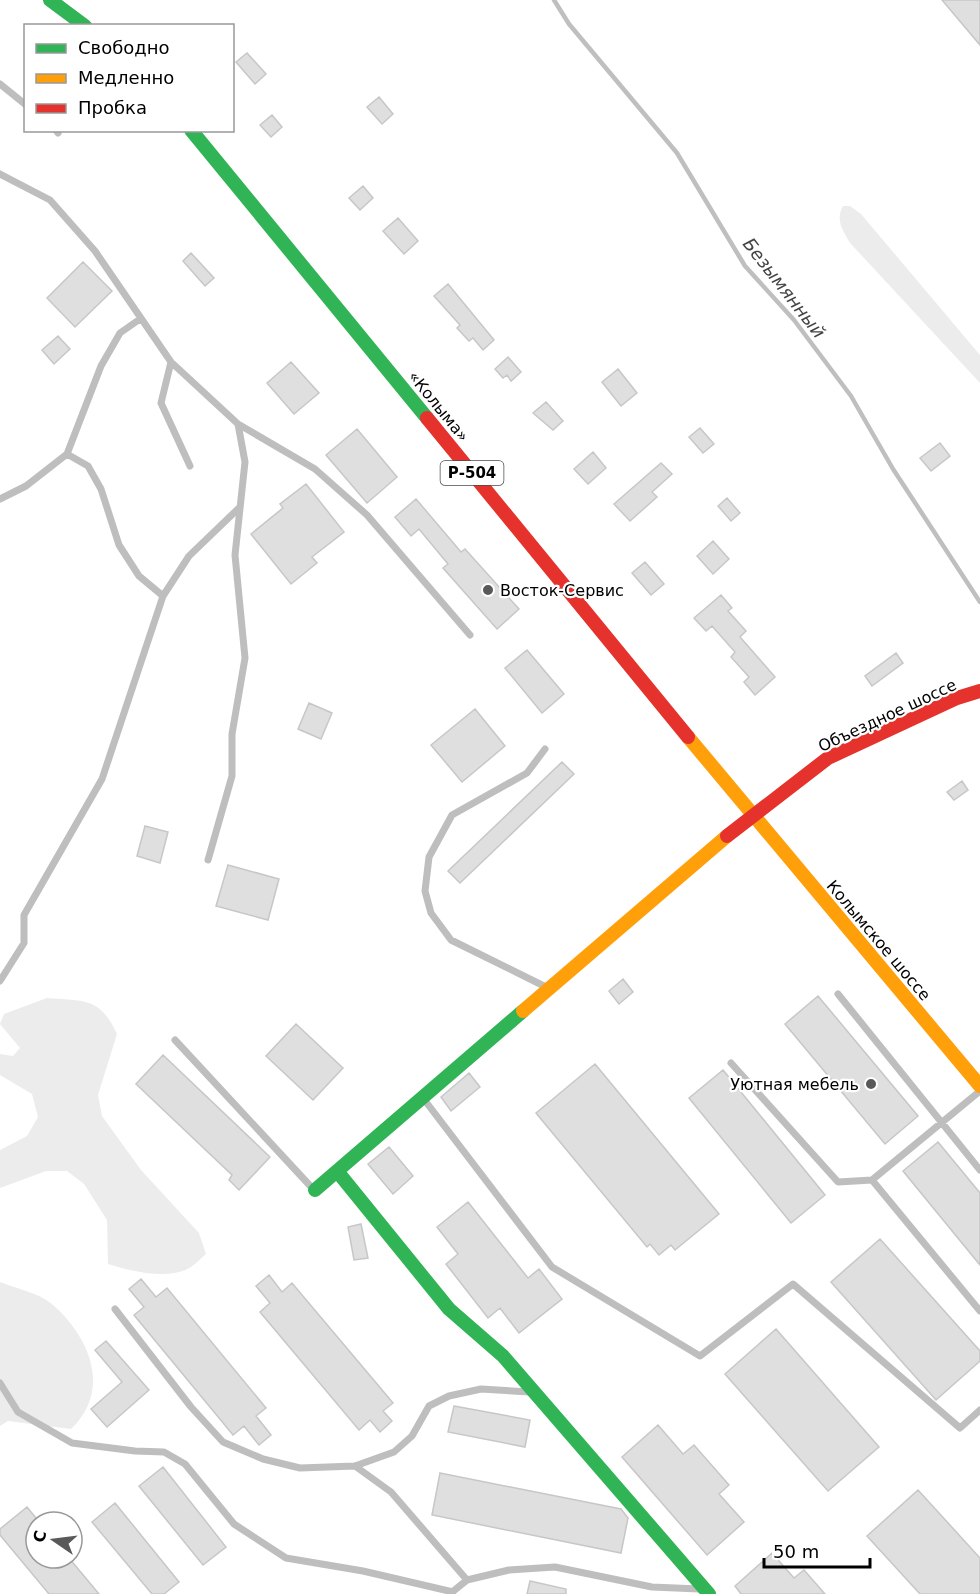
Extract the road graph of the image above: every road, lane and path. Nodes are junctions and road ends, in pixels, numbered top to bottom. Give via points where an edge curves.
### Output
1 (50, 0) edge
2 (82, 24) edge
3 (0, 84) edge
4 (24, 103) edge
5 (193, 132) edge
6 (0, 174) edge
7 (140, 319) junction
8 (171, 362) junction
9 (238, 424) junction
10 (67, 454) junction
11 (190, 466) dead end
12 (0, 498) edge
13 (240, 506) junction
14 (163, 596) junction
15 (470, 635) dead end
16 (980, 691) edge
17 (545, 749) dead end
18 (752, 815) junction
19 (208, 860) dead end
20 (0, 981) edge
21 (550, 989) junction
22 (838, 994) dead end
23 (175, 1040) dead end
24 (731, 1063) dead end
25 (980, 1086) edge
26 (980, 1091) edge
27 (423, 1098) junction
28 (940, 1124) junction
29 (980, 1170) edge
30 (337, 1171) junction
31 (872, 1180) junction
32 (315, 1191) joint
33 (115, 1309) dead end
34 (980, 1311) edge
35 (0, 1383) edge
36 (535, 1392) junction
37 (980, 1410) edge
38 (355, 1466) junction
39 (467, 1580) junction
40 (707, 1592) edge
41 (452, 1593) edge

1 - 2 main road
3 - 4 lane
5 - 18 main road, «Колыма» / Р-504
6 - 7 lane via 50,200 95,251
7 - 8 lane
7 - 10 lane via 120,333 101,366
8 - 9 lane
8 - 11 lane via 161,403
9 - 13 lane via 245,462
9 - 15 lane via 315,469 367,515
10 - 12 lane via 26,486
10 - 14 lane via 88,466 101,489 119,545 138,576
13 - 14 lane via 189,556
13 - 19 lane via 235,555 245,658 232,734 232,776
14 - 20 lane via 102,779 24,915 24,943
16 - 18 main road, Объездное шоссе via 828,758
17 - 21 lane via 527,772 452,815 429,857 425,891 431,913 451,940
18 - 21 main road, Объездное шоссе
18 - 25 main road, Колымское шоссе
21 - 27 main road, Объездное шоссе
22 - 28 lane
23 - 32 lane
24 - 31 lane via 838,1182
26 - 28 lane
27 - 30 main road, Объездное шоссе
27 - 37 lane via 552,1267 700,1356 793,1284 960,1428
28 - 29 lane
28 - 31 lane
30 - 32 main road, Объездное шоссе
30 - 36 main road via 449,1309 503,1356
31 - 34 lane
33 - 38 lane via 223,1442 262,1459 300,1468
35 - 41 lane via 18,1412 72,1443 164,1452 185,1464 234,1524 286,1558 363,1571
36 - 38 lane via 481,1389 448,1396 429,1406 412,1436 394,1452
36 - 40 main road
38 - 39 lane via 391,1492
39 - 40 lane via 509,1570 555,1567 652,1587
39 - 41 lane

